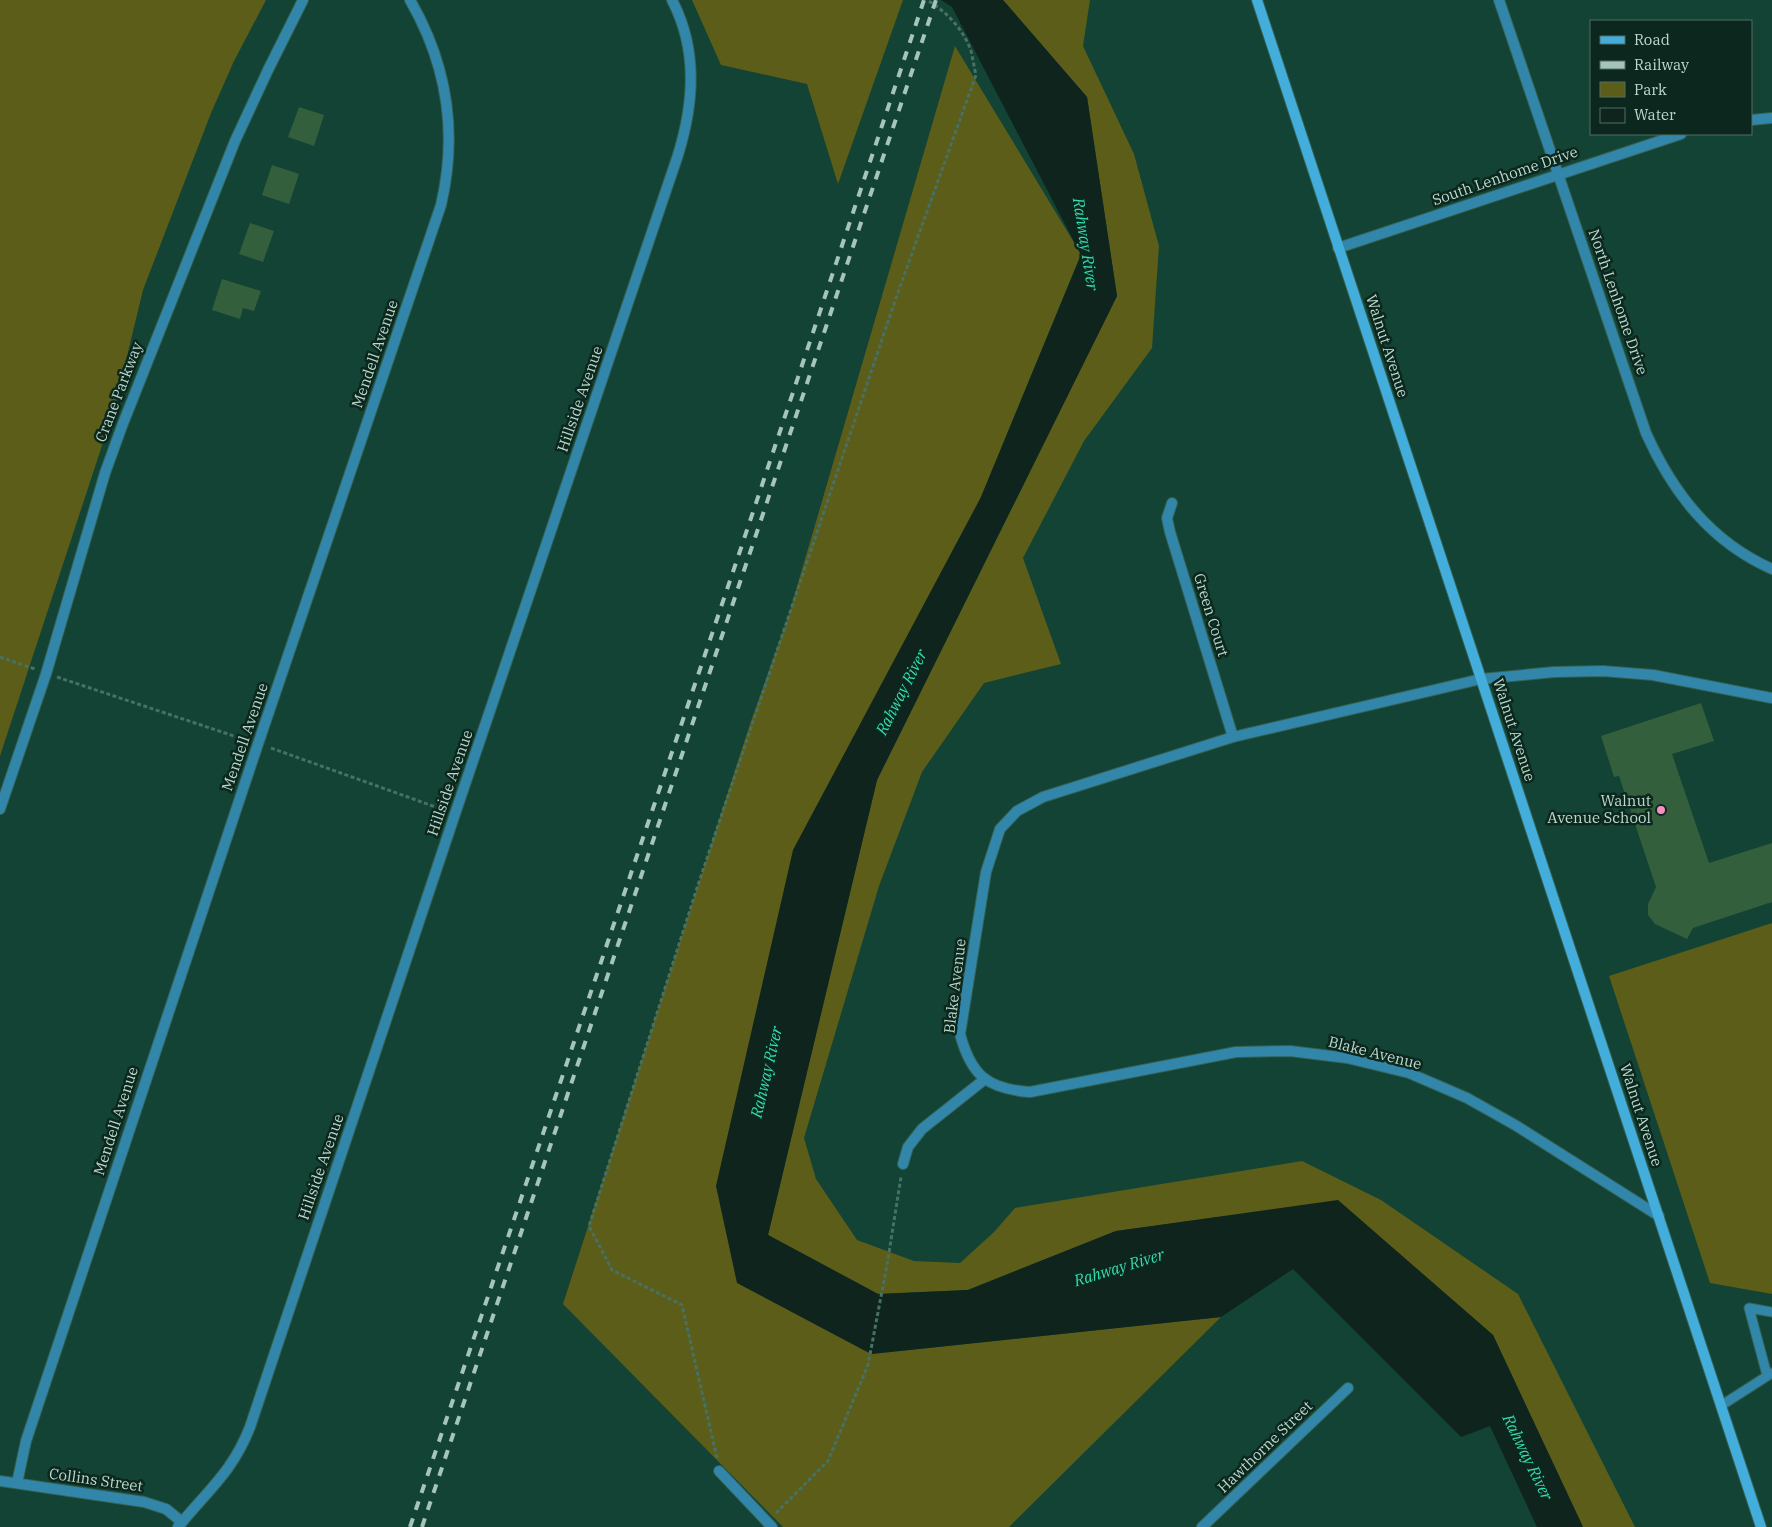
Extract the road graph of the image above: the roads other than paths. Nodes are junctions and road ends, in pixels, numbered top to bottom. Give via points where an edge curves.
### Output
1 (303, 0) edge
2 (410, 0) edge
3 (672, 0) edge
4 (1257, 0) edge
5 (1499, 0) edge
6 (1772, 118) edge
7 (1752, 120) edge
8 (1678, 135) edge
9 (1559, 175) junction
10 (1338, 248) junction
11 (1172, 503) dead end
12 (1772, 569) edge
13 (1481, 679) junction
14 (1772, 698) edge
15 (1233, 736) junction
16 (0, 809) edge
17 (986, 1079) junction
18 (903, 1164) road end
19 (1659, 1216) junction
20 (1772, 1312) edge
21 (1770, 1374) edge
22 (1348, 1388) dead end
23 (1722, 1405) junction
24 (719, 1471) road end
25 (0, 1481) edge
26 (17, 1483) junction
27 (180, 1524) edge
28 (769, 1525) edge
29 (1202, 1527) edge
30 (1761, 1527) edge

1 - 16 street, Crane Parkway via 238,133 122,426 46,674
2 - 26 street, Mendell Avenue via 429,36 445,91 449,141 441,205 29,1432
3 - 27 street, Hillside Avenue via 684,27 691,63 691,103 675,165 247,1434 227,1471
4 - 10 street, Walnut Avenue
5 - 9 street, North Lenhome Drive
6 - 7 street
8 - 9 street, South Lenhome Drive
9 - 10 street, South Lenhome Drive
9 - 12 street, North Lenhome Drive via 1646,434 1657,457 1684,501 1702,520 1742,553
10 - 13 street, Walnut Avenue
11 - 15 street, Green Court via 1167,518 1170,532
13 - 14 street, Blake Avenue via 1554,672 1653,674
13 - 15 street, Blake Avenue
13 - 19 street, Walnut Avenue
15 - 17 street, Blake Avenue via 1043,797 1017,811 1000,829 986,872 960,1034 965,1053
17 - 18 street via 922,1128 908,1147
17 - 19 street, Blake Avenue via 1010,1090 1030,1092 1236,1052 1290,1051 1347,1058 1409,1073 1467,1098
19 - 23 street, Walnut Avenue
20 - 21 lane via 1749,1308
21 - 23 lane
22 - 29 street, Hawthorne Street
23 - 30 street, Walnut Avenue
24 - 28 street
25 - 26 street, Collins Street
26 - 27 street, Collins Street via 144,1502 166,1509

